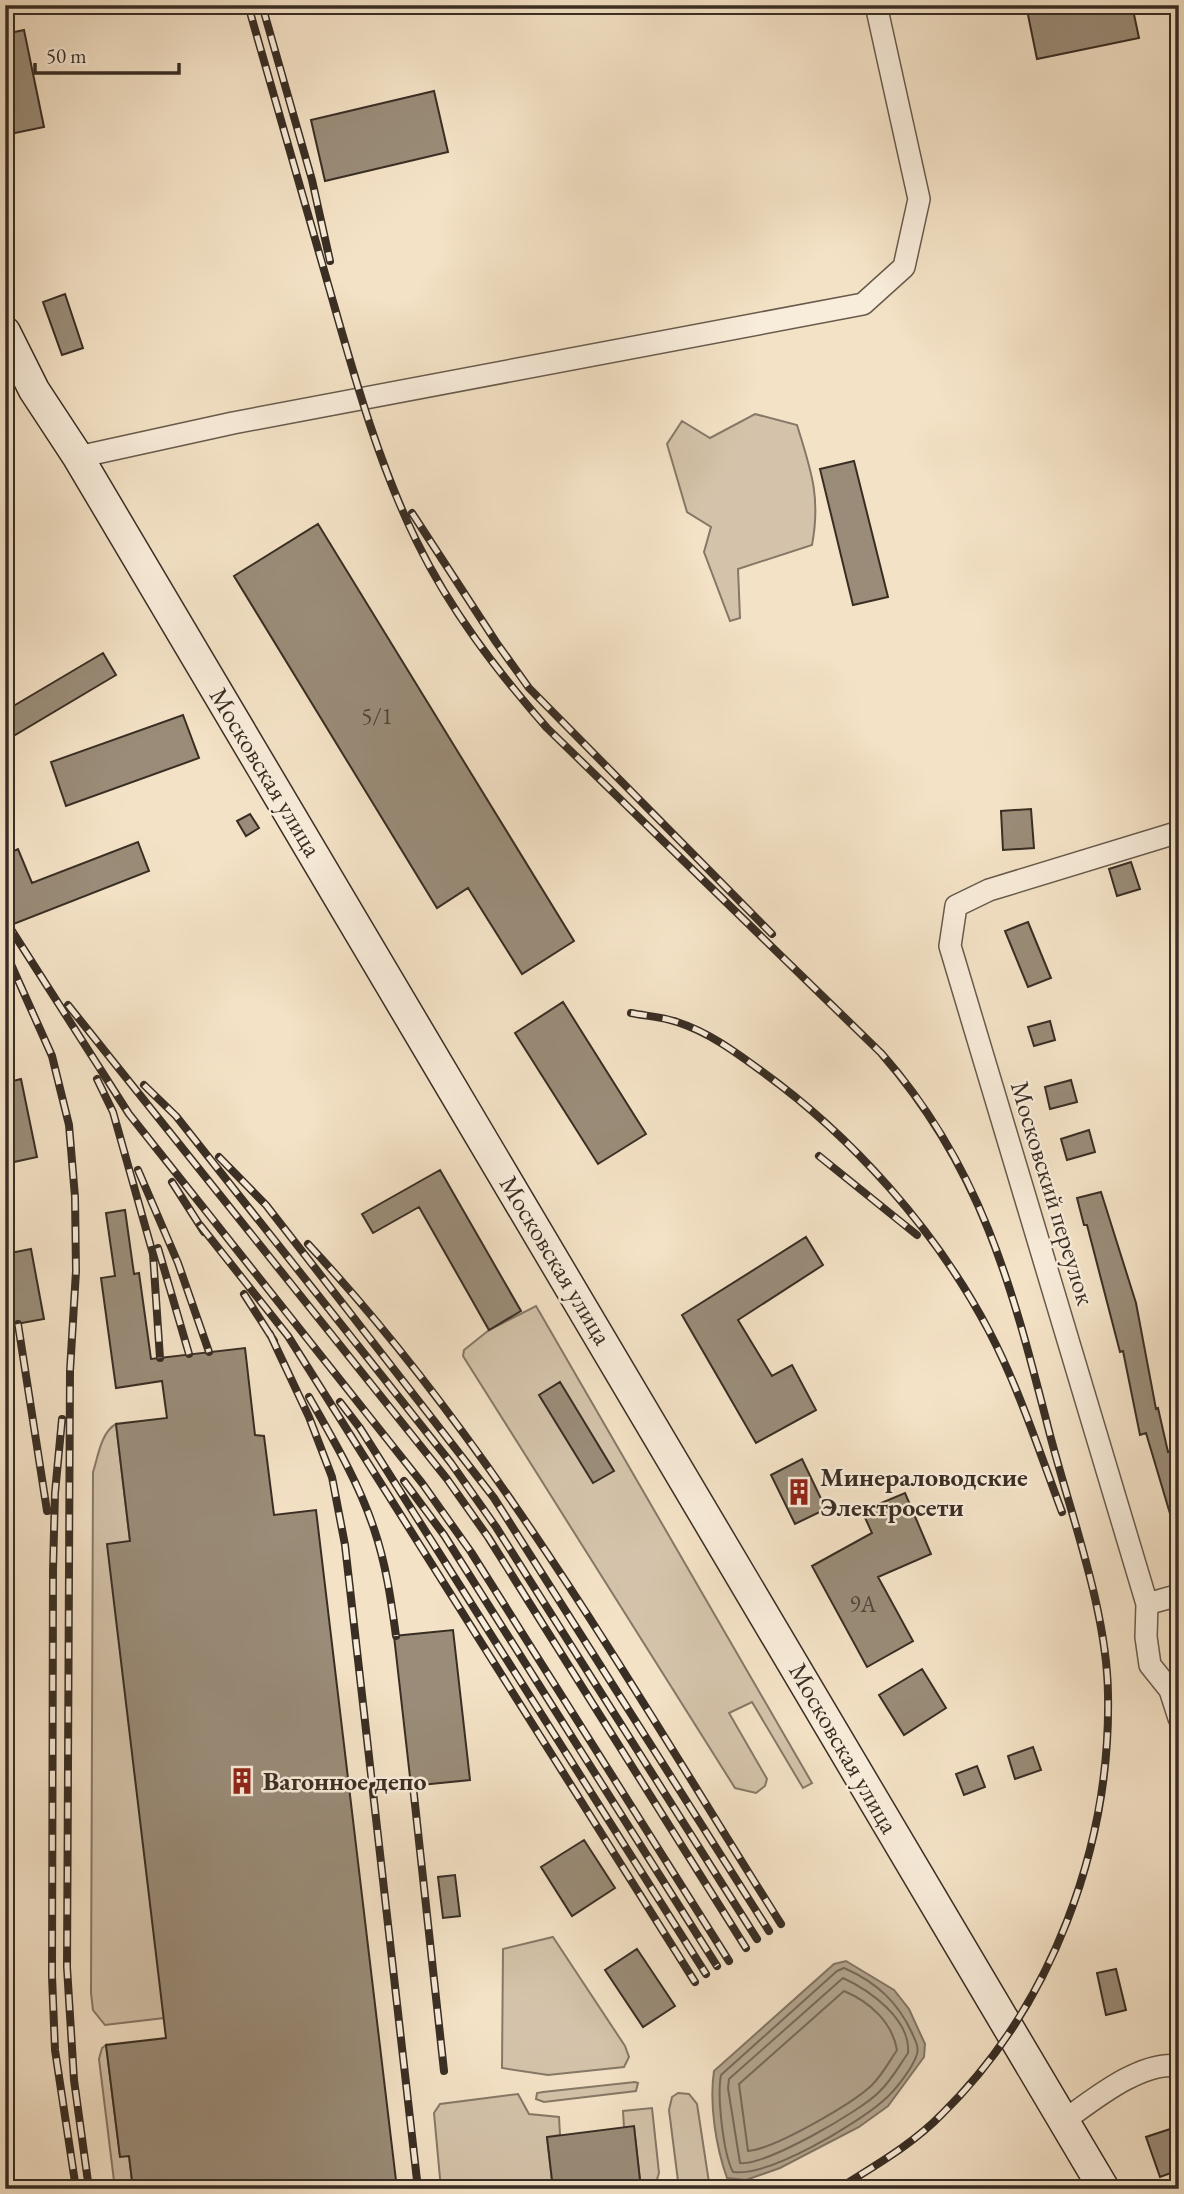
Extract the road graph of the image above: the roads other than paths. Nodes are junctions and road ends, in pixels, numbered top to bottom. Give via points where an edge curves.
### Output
1 (876, 5) edge
2 (5, 332) edge
3 (78, 457) junction
4 (1179, 832) edge
5 (1179, 1595) edge
6 (1147, 1604) junction
7 (1179, 1718) edge
8 (1179, 2066) edge
9 (1065, 2120) junction
10 (1104, 2189) edge

1 - 3 street via 919,199 904,267 863,304 233,423
2 - 3 street, Московская улица via 34,390
3 - 9 street, Московская улица
4 - 6 street, Московский переулок via 989,890 956,906 950,946
5 - 6 street
6 - 7 street, Московский переулок via 1150,1665 1170,1690
8 - 9 street via 1164,2064 1110,2087
9 - 10 street, Московская улица

